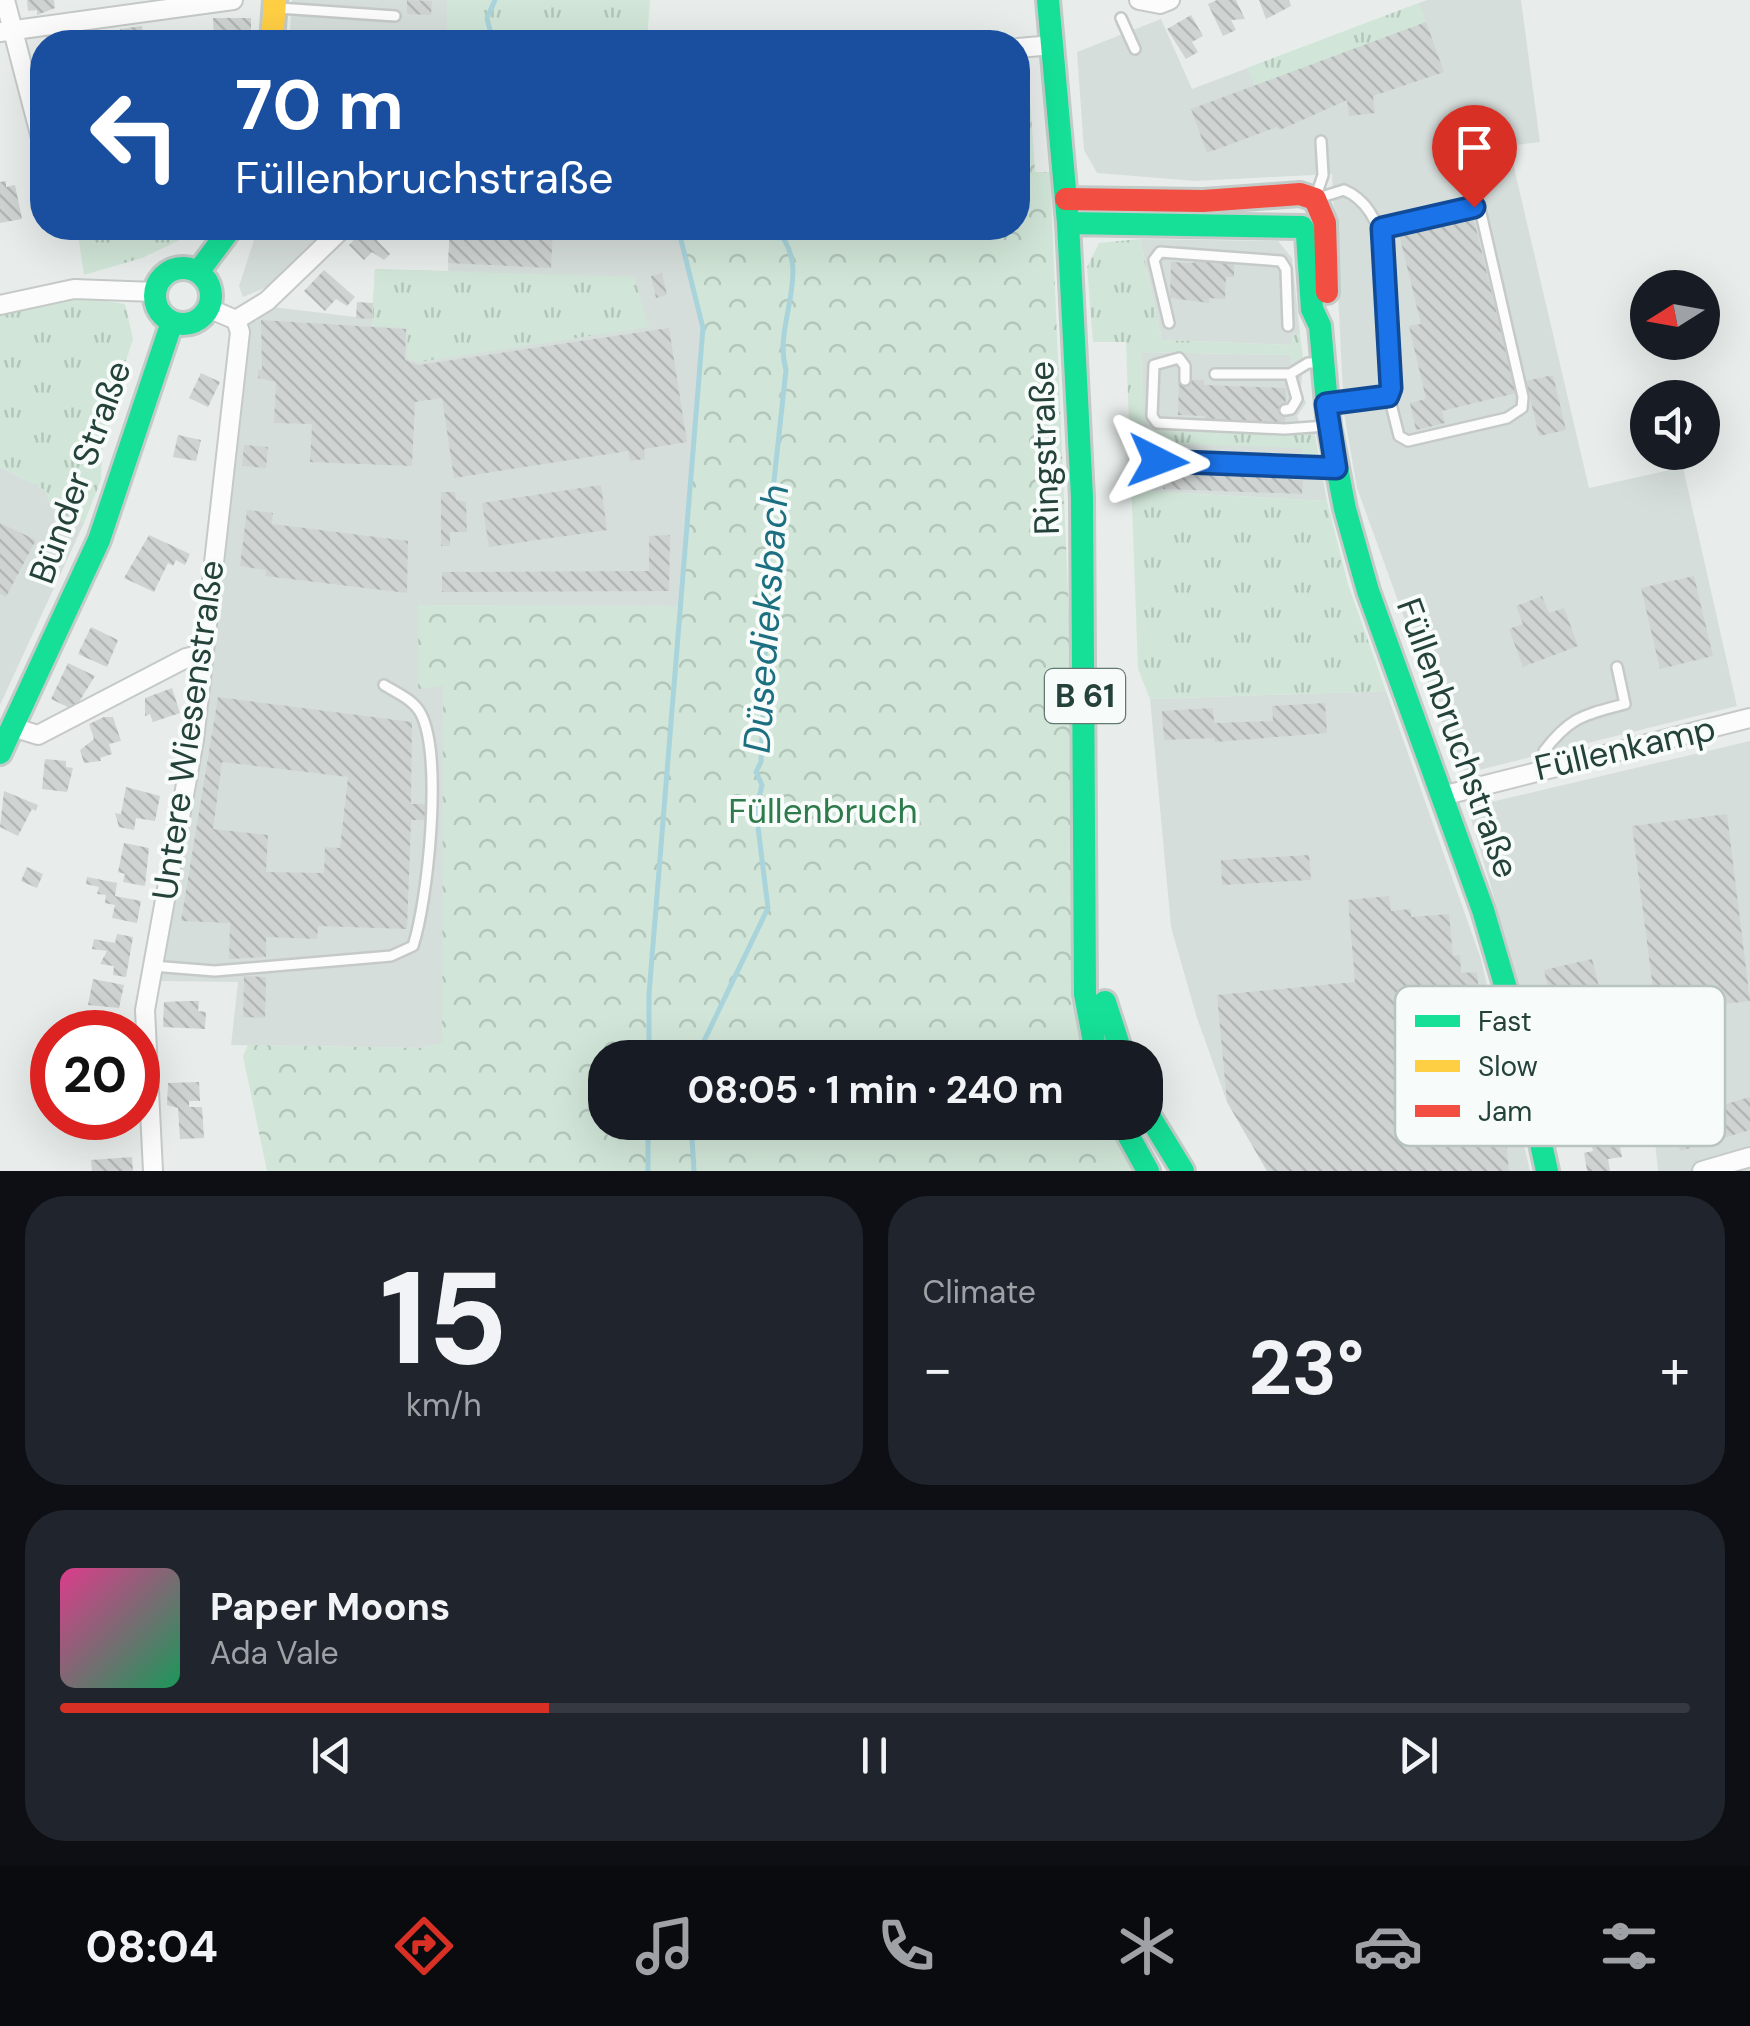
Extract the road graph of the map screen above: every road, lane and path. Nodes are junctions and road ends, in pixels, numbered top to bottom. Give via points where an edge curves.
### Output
1 (5, 0) edge
2 (233, 0) edge
3 (1048, 0) edge
4 (1139, 0) edge
5 (1170, 0) edge
6 (275, 4) edge
7 (308, 4) edge
8 (395, 16) dead end
9 (1122, 18) dead end
10 (273, 30) edge
11 (8, 31) edge
12 (1053, 45) junction
13 (1030, 47) edge
14 (1135, 49) dead end
15 (30, 103) edge
16 (1320, 142) dead end
17 (1316, 199) junction
18 (1067, 211) junction
19 (1302, 226) junction
20 (1382, 228) junction
21 (222, 240) edge
22 (330, 240) edge
23 (198, 272) junction
24 (154, 292) junction
25 (0, 305) edge
26 (208, 308) junction
27 (236, 320) junction
28 (172, 322) junction
29 (1169, 323) dead end
30 (1288, 326) dead end
31 (1320, 326) junction
32 (1322, 362) junction
33 (1215, 374) dead end
34 (1290, 374) junction
35 (1185, 380) dead end
36 (1388, 396) junction
37 (1285, 410) dead end
38 (1327, 415) junction
39 (1158, 461) dead end
40 (1336, 468) junction
41 (203, 654) junction
42 (1618, 667) dead end
43 (384, 684) dead end
44 (1750, 718) edge
45 (12, 727) junction
46 (1544, 751) dead end
47 (0, 753) edge
48 (1442, 796) junction
49 (1086, 894) junction
50 (152, 966) junction
51 (1505, 986) edge
52 (1094, 1040) edge
53 (1117, 1040) edge
54 (1163, 1138) edge
55 (1131, 1140) edge
56 (1542, 1146) edge
57 (1750, 1157) edge
58 (153, 1171) edge
59 (1148, 1171) edge
60 (1183, 1171) edge
61 (1548, 1171) edge
62 (1702, 1171) edge

1 - 11 street
2 - 11 street
3 - 12 main road, Ringstraße / B 61
4 - 5 street
6 - 7 lane
6 - 10 main road
7 - 8 lane
9 - 14 lane
11 - 15 street
12 - 13 street
12 - 18 main road, Ringstraße / B 61
16 - 17 lane via 1323,174
17 - 18 main road via 1300,194
17 - 19 main road
17 - 20 lane via 1338,190 1351,193
17 - 31 main road, Füllenbruchstraße via 1325,223 1328,306
18 - 19 main road
18 - 49 main road, Ringstraße / B 61 via 1082,497
19 - 31 main road, Füllenbruchstraße
20 - 36 lane
20 - 36 lane via 1480,209 1523,397 1522,408 1507,418 1408,441 1399,436
21 - 23 main road
22 - 27 street
23 - 24 main road via 176,268
23 - 26 main road via 210,288
24 - 25 street via 74,290
24 - 28 main road
26 - 27 street
26 - 28 main road via 193,322
27 - 41 street, Untere Wiesenstraße via 240,332
28 - 45 main road, Bünder Straße via 99,540
29 - 30 lane via 1154,260 1160,252 1281,261
31 - 32 main road, Füllenbruchstraße
32 - 34 lane
32 - 38 main road, Füllenbruchstraße
33 - 34 lane
34 - 37 lane via 1297,399
35 - 38 lane via 1179,358 1154,365 1157,424 1284,430
36 - 38 lane
38 - 40 main road, Füllenbruchstraße
39 - 40 lane
40 - 48 main road, Füllenbruchstraße via 1368,590
41 - 45 street via 38,735
41 - 50 street, Untere Wiesenstraße via 182,816
42 - 46 lane via 1625,704 1576,717
43 - 50 lane via 420,712 429,739 430,830 412,946 392,956 215,971
44 - 48 street, Füllenkamp
45 - 47 main road, Bünder Straße
48 - 51 main road, Füllenbruchstraße
49 - 52 main road, Ringstraße / B 61 via 1086,994
49 - 53 main road, Ringstraße / B 61 via 1100,983
50 - 58 street, Untere Wiesenstraße via 144,1035
54 - 60 main road
55 - 59 main road
56 - 61 main road, Füllenbruchstraße
57 - 62 street

